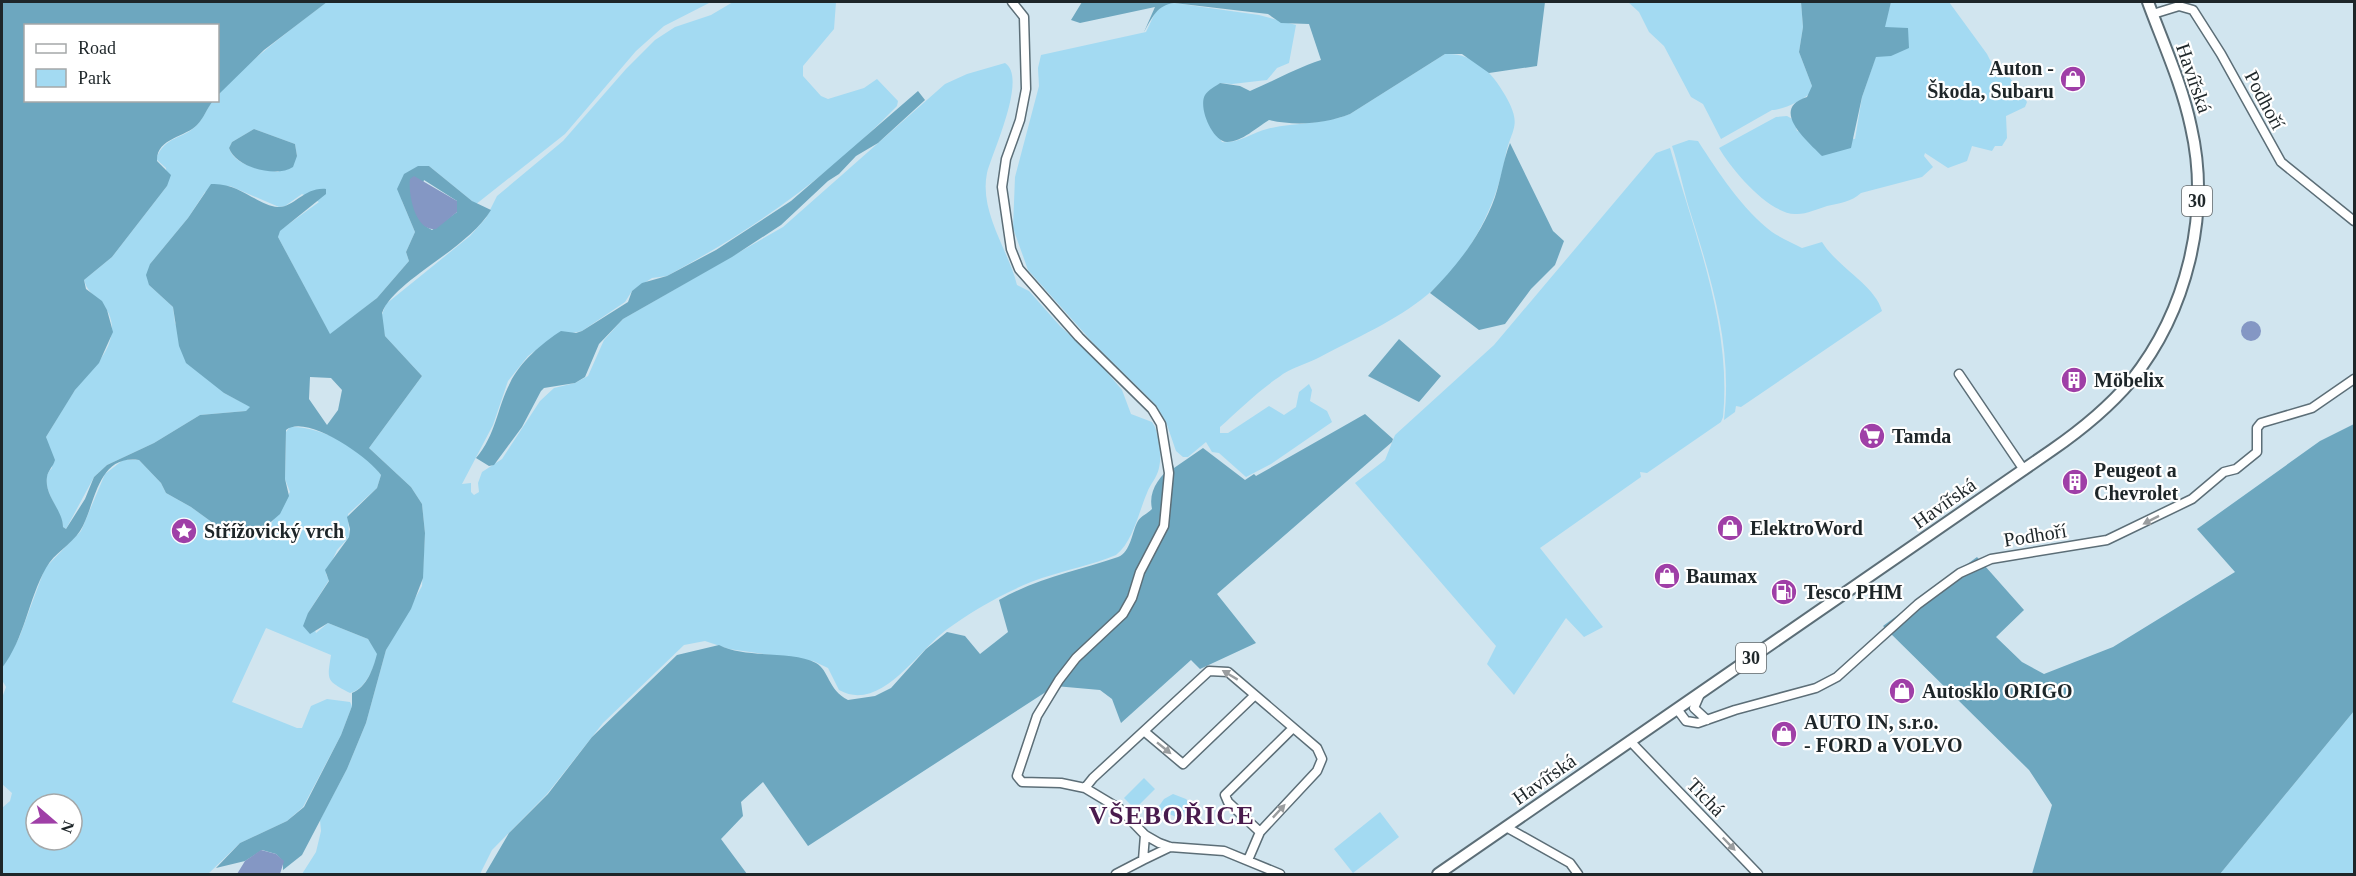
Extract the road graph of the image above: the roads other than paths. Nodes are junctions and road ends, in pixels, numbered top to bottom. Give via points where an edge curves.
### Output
1 (1012, 2) edge
2 (2148, 2) edge
3 (2153, 14) junction
4 (2355, 221) edge
5 (1959, 374) dead end
6 (2355, 379) edge
7 (2024, 470) junction
8 (1700, 694) junction
9 (1256, 695) junction
10 (1677, 709) junction
11 (1707, 720) junction
12 (1293, 728) junction
13 (1145, 732) junction
14 (1630, 741) junction
15 (1085, 788) junction
16 (1506, 827) junction
17 (1260, 832) junction
18 (1145, 835) junction
19 (1170, 847) junction
20 (1143, 860) junction
21 (1248, 860) junction
22 (1116, 874) edge
23 (1280, 874) edge
24 (1438, 874) edge
25 (1578, 874) edge
26 (1758, 874) edge

1 - 15 street via 1024,17 1026,89 1002,188 1011,249 1019,269 1152,409 1161,424 1169,473 1164,526 1140,572 1132,598 1123,614 1076,658 1059,680 1037,716 1016,773 1022,782
2 - 3 main road, Havířská / 30
3 - 4 street, Podhoří via 2180,6 2193,10 2281,162
3 - 7 main road, Havířská / 30 via 2184,101 2196,153 2196,217 2185,277 2161,335 2130,382 2089,423
5 - 7 street
6 -> 11 street, Podhoří via 2312,408 2261,423 2257,428 2257,452 2236,469 2224,472 2192,499 2107,540 1974,565 1918,604 1837,677 1816,688
7 - 8 main road, Havířská / 30
8 - 10 main road, Havířská / 30
8 - 11 street via 1694,708
9 - 12 street
9 -> 13 street via 1228,672 1209,671
13 -> 9 street via 1183,764
10 - 11 street, Podhoří via 1686,721
10 - 14 main road, Havířská / 30
17 -> 12 street via 1321,766 1317,748
12 - 17 street via 1225,795
13 - 15 street
14 - 16 main road, Havířská / 30
14 -> 26 street, Tichá
15 - 18 street via 1120,809
16 - 24 main road, Havířská / 30
16 - 25 street via 1570,863
17 - 21 street
18 - 19 street
18 - 20 street
19 - 20 street
19 - 21 street via 1224,851
20 - 22 street
21 - 23 street

